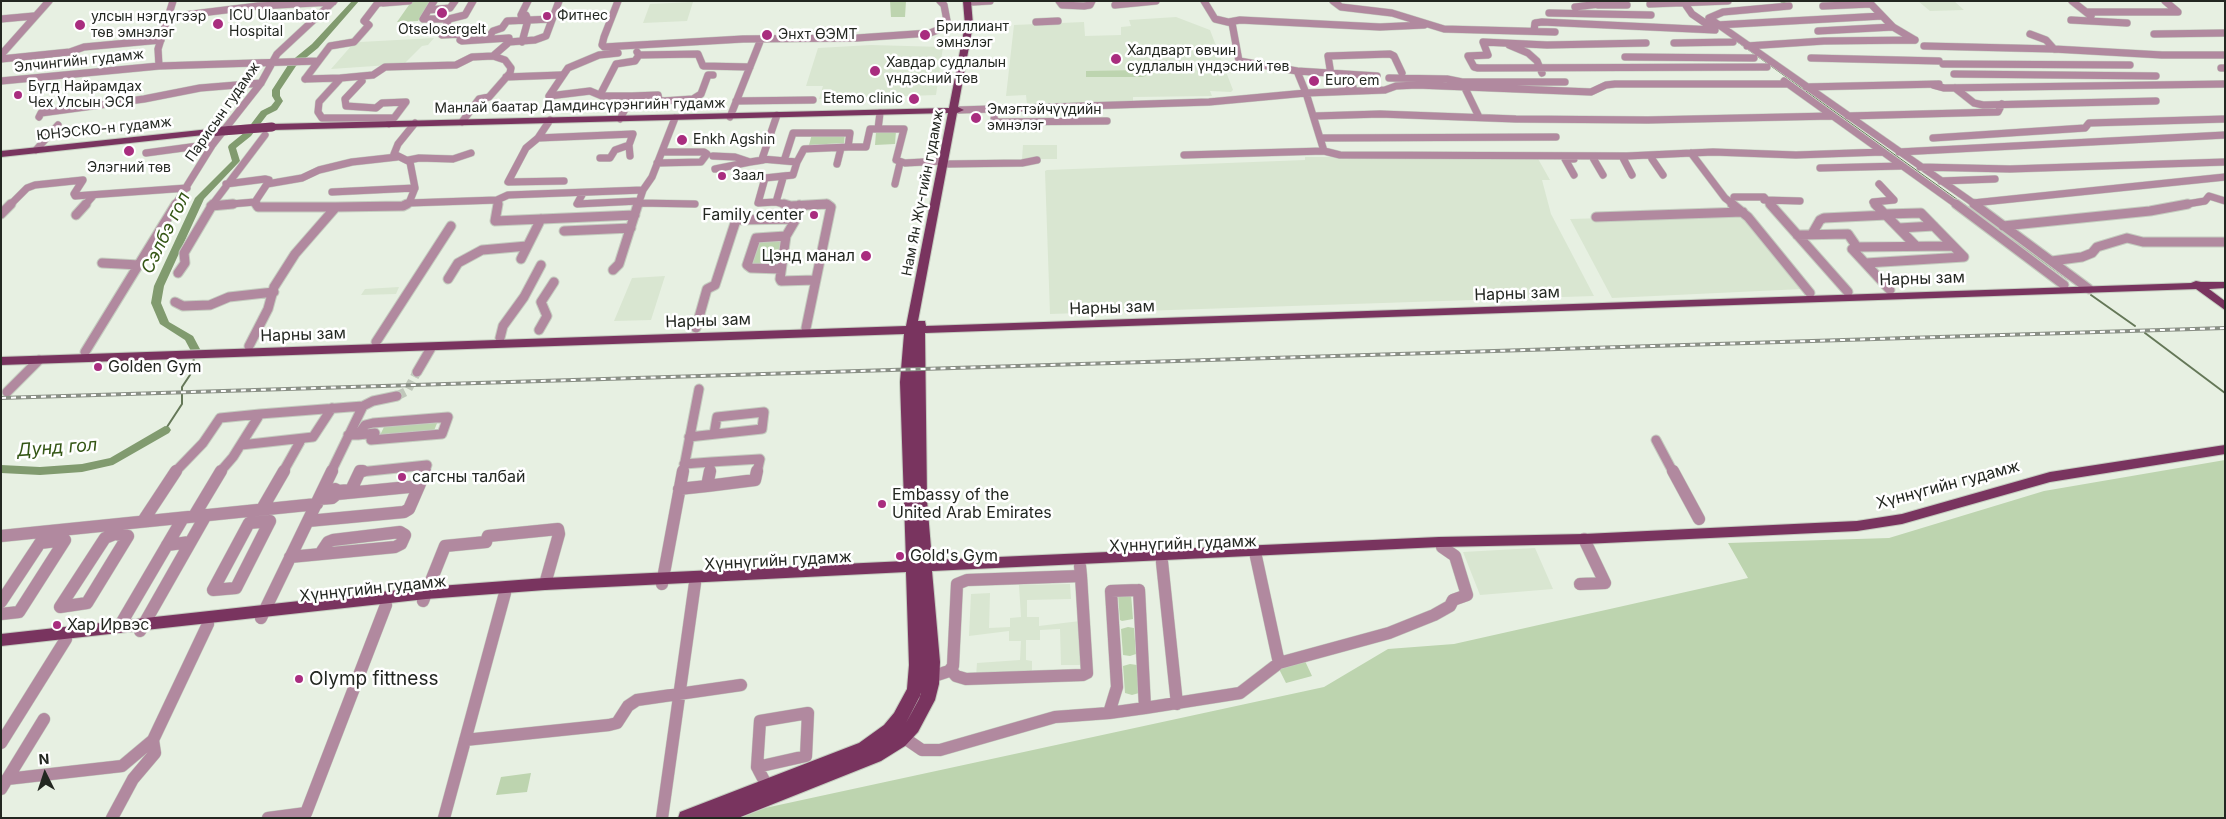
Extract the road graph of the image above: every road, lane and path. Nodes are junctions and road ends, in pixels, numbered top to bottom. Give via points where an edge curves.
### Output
1 (49, 1) edge
2 (172, 1) edge
3 (409, 1) edge
4 (434, 1) edge
5 (455, 1) edge
6 (473, 1) edge
7 (528, 1) edge
8 (559, 1) edge
9 (618, 1) edge
10 (940, 1) edge
11 (990, 1) edge
12 (1058, 1) edge
13 (1092, 1) edge
14 (1156, 1) edge
15 (1204, 1) edge
16 (1333, 1) edge
17 (1728, 1) edge
18 (2072, 1) edge
19 (2166, 1) edge
20 (333, 2) edge
21 (384, 2) edge
22 (970, 2) edge
23 (1683, 2) edge
24 (1869, 3) edge
25 (1115, 4) dead end
26 (1650, 4) dead end
27 (1627, 5) dead end
28 (1789, 6) dead end
29 (1823, 6) dead end
30 (429, 10) junction
31 (1845, 10) dead end
32 (1550, 11) junction
33 (2087, 12) junction
34 (1880, 14) junction
35 (1651, 15) dead end
36 (34, 16) junction
37 (168, 17) junction
38 (1, 19) edge
39 (449, 19) junction
40 (552, 19) junction
41 (528, 20) junction
42 (2071, 20) dead end
43 (2097, 20) junction
44 (1058, 21) dead end
45 (1036, 22) dead end
46 (1229, 22) junction
47 (1557, 23) junction
48 (2127, 23) dead end
49 (969, 25) junction
50 (1430, 25) junction
51 (948, 26) junction
52 (1716, 27) junction
53 (1893, 27) junction
54 (1497, 30) junction
55 (1534, 31) junction
56 (1555, 32) dead end
57 (1818, 32) dead end
58 (2225, 33) edge
59 (2030, 34) dead end
60 (2154, 34) dead end
61 (488, 38) junction
62 (761, 39) junction
63 (161, 40) junction
64 (1915, 40) junction
65 (509, 42) junction
66 (522, 42) junction
67 (1733, 42) junction
68 (1504, 43) junction
69 (1646, 43) dead end
70 (1674, 44) dead end
71 (643, 45) junction
72 (1747, 46) junction
73 (1924, 46) junction
74 (604, 48) junction
75 (2054, 49) junction
76 (638, 53) junction
77 (1, 55) edge
78 (599, 55) junction
79 (2225, 55) edge
80 (493, 56) junction
81 (1625, 57) dead end
82 (1754, 58) junction
83 (1810, 58) dead end
84 (1, 59) edge
85 (318, 61) junction
86 (1941, 62) junction
87 (271, 63) junction
88 (2033, 64) junction
89 (2130, 65) dead end
90 (159, 66) junction
91 (750, 67) junction
92 (1474, 67) junction
93 (1767, 67) junction
94 (1540, 68) junction
95 (1297, 71) junction
96 (1402, 73) dead end
97 (1330, 74) junction
98 (1954, 74) junction
99 (2039, 74) junction
100 (561, 75) junction
101 (713, 75) dead end
102 (1377, 76) dead end
103 (2156, 76) dead end
104 (506, 77) junction
105 (341, 78) junction
106 (1389, 78) dead end
107 (1478, 81) junction
108 (1494, 81) junction
109 (1, 82) edge
110 (362, 82) dead end
111 (1546, 82) junction
112 (1565, 82) dead end
113 (261, 83) junction
114 (2225, 84) edge
115 (1463, 85) junction
116 (1956, 86) junction
117 (2057, 86) junction
118 (1359, 87) dead end
119 (1798, 87) junction
120 (1497, 89) junction
121 (1306, 93) junction
122 (600, 95) junction
123 (632, 96) junction
124 (813, 100) dead end
125 (736, 101) junction
126 (2156, 102) dead end
127 (2002, 104) junction
128 (995, 108) junction
129 (955, 110) junction
130 (885, 113) junction
131 (777, 115) junction
132 (1315, 116) junction
133 (1832, 116) junction
134 (1848, 116) junction
135 (39, 117) dead end
136 (730, 117) junction
137 (1479, 117) junction
138 (676, 118) junction
139 (620, 119) junction
140 (2225, 119) edge
141 (550, 120) junction
142 (392, 121) junction
143 (1107, 121) dead end
144 (462, 122) junction
145 (415, 124) junction
146 (58, 125) dead end
147 (272, 127) joint
148 (878, 129) junction
149 (2019, 132) junction
150 (265, 135) dead end
151 (2225, 135) edge
152 (1556, 137) dead end
153 (538, 138) junction
154 (1322, 138) junction
155 (1933, 138) dead end
156 (213, 144) junction
157 (629, 145) junction
158 (2035, 145) junction
159 (844, 148) junction
160 (36, 150) junction
161 (1324, 151) junction
162 (662, 152) junction
163 (1882, 152) junction
164 (1899, 152) junction
165 (146, 153) dead end
166 (470, 153) dead end
167 (1, 154) edge
168 (1184, 155) dead end
169 (630, 156) dead end
170 (713, 156) dead end
171 (1693, 156) junction
172 (397, 157) junction
173 (746, 157) junction
174 (600, 158) dead end
175 (1593, 158) junction
176 (1623, 158) junction
177 (1652, 159) junction
178 (409, 160) junction
179 (763, 160) junction
180 (1037, 160) dead end
181 (784, 161) junction
182 (797, 162) junction
183 (2225, 162) edge
184 (657, 163) junction
185 (900, 163) junction
186 (946, 163) junction
187 (836, 164) dead end
188 (1900, 166) junction
189 (1920, 167) junction
190 (1820, 168) dead end
191 (715, 170) dead end
192 (1574, 175) dead end
193 (1603, 175) dead end
194 (1632, 175) dead end
195 (1663, 175) dead end
196 (2225, 177) edge
197 (783, 178) junction
198 (1995, 179) dead end
199 (564, 181) dead end
200 (1941, 182) junction
201 (226, 184) junction
202 (267, 184) junction
203 (895, 184) dead end
204 (1879, 184) dead end
205 (187, 188) junction
206 (415, 188) junction
207 (643, 190) junction
208 (332, 192) dead end
209 (583, 192) junction
210 (566, 193) junction
211 (94, 195) junction
212 (497, 200) junction
213 (1732, 200) junction
214 (1800, 201) dead end
215 (2225, 201) edge
216 (255, 202) junction
217 (639, 202) junction
218 (776, 202) junction
219 (1768, 202) junction
220 (409, 203) junction
221 (560, 203) dead end
222 (1973, 203) junction
223 (695, 204) dead end
224 (211, 206) junction
225 (795, 206) junction
226 (336, 207) junction
227 (1743, 212) junction
228 (1, 214) edge
229 (1886, 214) junction
230 (76, 215) dead end
231 (635, 215) junction
232 (1596, 217) dead end
233 (1834, 217) junction
234 (785, 219) junction
235 (796, 219) junction
236 (541, 220) junction
237 (451, 226) dead end
238 (1934, 226) junction
239 (2003, 226) junction
240 (631, 228) junction
241 (1898, 228) junction
242 (564, 231) dead end
243 (1797, 234) junction
244 (1812, 234) junction
245 (1848, 234) junction
246 (786, 236) junction
247 (2225, 242) edge
248 (527, 246) junction
249 (1916, 246) junction
250 (1953, 246) junction
251 (1857, 247) junction
252 (521, 259) dead end
253 (2052, 261) junction
254 (102, 263) dead end
255 (1866, 263) junction
256 (139, 265) junction
257 (541, 265) dead end
258 (781, 269) junction
259 (612, 270) dead end
260 (178, 273) dead end
261 (448, 279) dead end
262 (815, 280) junction
263 (2225, 280) edge
264 (554, 282) dead end
265 (2196, 283) junction
266 (2064, 285) junction
267 (2225, 285) edge
268 (2086, 287) junction
269 (1890, 290) junction
270 (274, 292) junction
271 (1848, 292) junction
272 (1810, 293) junction
273 (175, 302) dead end
274 (2225, 307) edge
275 (1193, 319) junction
276 (916, 327) junction
277 (696, 328) dead end
278 (806, 328) junction
279 (539, 330) dead end
280 (664, 336) junction
281 (500, 338) junction
282 (377, 344) junction
283 (249, 346) junction
284 (428, 348) junction
285 (221, 350) junction
286 (85, 352) junction
287 (168, 352) junction
288 (1, 354) edge
289 (39, 360) junction
290 (1, 361) edge
291 (415, 372) tunnel mouth
292 (699, 389) dead end
293 (7, 392) dead end
294 (397, 396) tunnel mouth
295 (363, 406) junction
296 (332, 408) junction
297 (260, 414) junction
298 (714, 434) junction
299 (353, 435) junction
300 (689, 437) junction
301 (301, 440) junction
302 (1656, 440) dead end
303 (241, 445) junction
304 (2225, 449) edge
305 (711, 462) junction
306 (684, 464) junction
307 (419, 486) junction
308 (707, 486) junction
309 (679, 489) junction
310 (319, 498) junction
311 (264, 509) junction
312 (194, 516) junction
313 (1699, 519) dead end
314 (143, 521) junction
315 (260, 521) junction
316 (308, 521) junction
317 (121, 524) junction
318 (62, 529) junction
319 (115, 534) junction
320 (1, 536) edge
321 (1559, 539) junction
322 (1584, 539) junction
323 (54, 541) junction
324 (190, 542) junction
325 (167, 545) junction
326 (1442, 547) junction
327 (320, 554) junction
328 (1255, 555) junction
329 (290, 557) junction
330 (1162, 562) junction
331 (920, 569) junction
332 (1081, 571) junction
333 (662, 582) junction
334 (695, 583) junction
335 (545, 584) junction
336 (1580, 584) dead end
337 (505, 593) junction
338 (424, 597) junction
339 (1, 602) edge
340 (386, 605) junction
341 (1, 614) edge
342 (262, 615) junction
343 (205, 624) junction
344 (119, 627) junction
345 (142, 628) junction
346 (66, 639) junction
347 (1, 640) edge
348 (1, 646) edge
349 (1279, 663) junction
350 (950, 670) junction
351 (931, 677) junction
352 (741, 685) dead end
353 (681, 692) junction
354 (1177, 704) junction
355 (1145, 708) junction
356 (1109, 713) junction
357 (44, 719) dead end
358 (902, 737) junction
359 (152, 740) junction
360 (465, 740) junction
361 (1, 743) edge
362 (757, 767) junction
363 (4, 784) edge
364 (767, 786) junction
365 (274, 817) edge
366 (112, 818) edge
367 (268, 818) edge
368 (444, 818) edge
369 (662, 818) edge
370 (686, 818) edge
371 (717, 818) edge

1 - 36 street
2 - 37 street
3 - 21 street
4 - 30 street
5 - 30 street via 450,8
6 - 39 street via 465,15
7 - 41 street via 521,15 526,15
8 - 40 street
9 - 74 street via 602,43
10 - 51 street via 944,4
11 - 22 street
12 - 13 street via 1062,5 1084,6
14 - 25 street
15 - 46 street via 1215,19
16 - 50 street via 1341,7 1412,17
17 - 23 street
18 - 33 street
19 - 33 street via 2178,12
20 - 37 street via 258,6
20 - 87 street, Парисын гудамж
21 - 85 street via 377,4 364,21 369,25 354,42 330,46
22 - 49 main road, Нам Ян Жү-гийн гудамж
22 - 129 main road, Нам Ян Жү-гийн гудамж via 974,28
23 - 26 street
23 - 52 street via 1692,14
24 - 29 street
24 - 34 street
27 - 32 street via 1599,4
28 - 52 street via 1719,12 1709,18
30 - 39 street via 423,20
31 - 34 street
32 - 35 street
32 - 47 street
33 - 43 street
34 - 52 street
34 - 53 street
36 - 38 street
36 - 77 street
37 - 63 street
39 - 61 street via 442,35 462,34 462,41
40 - 41 street
40 - 66 street via 546,36
41 - 61 street via 507,21
41 - 66 street
42 - 43 street
43 - 48 street
44 - 45 street
46 - 50 street via 1380,27
46 - 95 street via 1240,62
47 - 52 street
47 - 55 street via 1538,22
49 - 51 street
49 - 129 main road, Нам Ян Жү-гийн гудамж
50 - 54 street via 1444,29
51 - 62 street via 935,32 857,38
52 - 67 street
52 - 72 street
53 - 57 street
53 - 64 street
54 - 55 street
54 - 68 street
55 - 56 street
58 - 60 street
59 - 75 street via 2046,40
61 - 65 street via 509,38
62 - 71 street
62 - 91 street
63 - 84 street
63 - 90 street via 157,58
64 - 72 street
64 - 73 street
65 - 66 street
65 - 80 street
67 - 70 street
67 - 82 street
68 - 69 street
68 - 92 street via 1482,42 1488,55 1468,55
68 - 94 street via 1528,53
71 - 74 street
71 - 76 street
72 - 119 street
73 - 75 street
73 - 86 street
74 - 78 street
75 - 79 street
76 - 78 street
76 - 91 street via 698,54 703,66
76 - 122 street via 635,61 616,64
78 - 100 street via 576,63
80 - 104 street via 509,64 511,68
80 - 105 street via 472,56 456,65 385,67 373,75
81 - 82 street
82 - 93 street
83 - 86 street
85 - 87 street, Элчингийн гудамж
85 - 105 street via 305,78
86 - 88 street
86 - 98 street
87 - 90 street, Элчингийн гудамж
87 - 113 street, Парисын гудамж
88 - 89 street
88 - 99 street
90 - 109 street, Элчингийн гудамж
91 - 125 street
92 - 94 street
92 - 107 street
93 - 94 street
93 - 119 street
94 - 111 street
95 - 97 street
95 - 121 street
96 - 97 street via 1391,54 1334,54 1328,57
97 - 102 street
97 - 118 street via 1336,84
98 - 99 street
98 - 116 street
99 - 103 street
99 - 117 street
100 - 104 street
100 - 122 street via 549,96 590,91
101 - 123 street via 708,75 701,94 693,99 663,101 658,95
104 - 144 street via 489,97 479,99
105 - 142 street via 319,102 318,112 322,118
106 - 115 street via 1447,80
107 - 108 street
107 - 115 street
108 - 111 street
108 - 120 street
110 - 142 street via 345,99 346,106 376,108 382,103 406,102
111 - 112 street
113 - 135 street via 41,113
113 - 156 street, Парисын гудамж
114 - 117 street
115 - 120 street
115 - 121 street
115 - 137 street
116 - 117 street
116 - 119 street
116 - 127 street via 1974,103
119 - 120 street via 1615,84 1591,92
119 - 133 street
119 - 134 street
121 - 128 street via 1178,104
121 - 132 street
122 - 123 street
123 - 139 street
124 - 125 street
125 - 136 street
126 - 127 street
127 - 134 street via 1998,112
128 - 129 street
128 - 143 street via 994,120 998,122
129 - 130 main road, Манлай баатар Дамдинсүрэнгийн гудамж
129 - 186 main road, Нам Ян Жү-гийн гудамж
130 - 131 main road, Манлай баатар Дамдинсүрэнгийн гудамж
130 - 148 street
131 - 136 main road, Манлай баатар Дамдинсүрэнгийн гудамж
131 - 179 street
132 - 137 street
132 - 154 street
133 - 137 street via 1648,120
133 - 163 street
134 - 164 street
136 - 138 main road, Манлай баатар Дамдинсүрэнгийн гудамж
138 - 139 main road, Манлай баатар Дамдинсүрэнгийн гудамж
138 - 162 street
139 - 141 main road, Манлай баатар Дамдинсүрэнгийн гудамж
140 - 149 street via 2090,123 2085,128
141 - 144 main road, Манлай баатар Дамдинсүрэнгийн гудамж
141 - 153 street
142 - 145 main road, Манлай баатар Дамдинсүрэнгийн гудамж
142 - 147 main road, Манлай баатар Дамдинсүрэнгийн гудамж
144 - 145 main road, Манлай баатар Дамдинсүрэнгийн гудамж
145 - 172 street via 398,144 394,154
146 - 160 street
147 - 160 main road, ЮНЭСКО-н гудамж, bridge
148 - 159 street via 870,129 866,148
148 - 185 street via 904,129 896,155
149 - 155 street
149 - 158 street
150 - 201 street
151 - 158 street
152 - 154 street
153 - 157 street via 633,134
153 - 199 street via 526,148 508,182
154 - 161 street
156 - 165 street
156 - 205 street, Парисын гудамж
157 - 169 street
157 - 174 street via 617,148 610,158
158 - 164 street
159 - 181 street via 850,133 793,133
159 - 182 street via 804,148
159 - 187 street
160 - 167 main road, ЮНЭСКО-н гудамж
161 - 168 street
161 - 171 street via 1340,155
162 - 184 street
162 - 184 street via 707,154 698,162
163 - 171 street via 1796,155 1713,152
163 - 188 street
164 - 189 street
166 - 178 street via 453,159
170 - 173 street
171 - 177 street
171 - 213 street via 1725,198
172 - 178 street
172 - 202 street via 348,163 302,178
173 - 179 street
173 - 191 street
175 - 176 street
175 - 192 street via 1565,159
175 - 193 street
176 - 177 street
176 - 194 street
177 - 195 street
178 - 206 street
179 - 181 street
180 - 186 street via 1024,160 1022,163
181 - 182 street
182 - 197 street via 794,175
183 - 189 street via 2010,169
184 - 207 street
185 - 186 street
185 - 203 street
186 - 276 main road, Нам Ян Жү-гийн гудамж
188 - 190 street
188 - 266 street
189 - 200 street
196 - 222 street
197 - 218 street
197 - 218 street via 765,178 758,203
198 - 200 street
200 - 222 street
201 - 202 street via 265,179 269,180
201 - 224 street
202 - 216 street
204 - 229 street via 1894,200 1873,202
205 - 211 street
205 - 256 street, Парисын гудамж
206 - 208 street
206 - 220 street
207 - 209 street
207 - 217 street
209 - 210 street
209 - 217 street via 577,204
210 - 212 street via 508,195
210 - 221 street
211 - 228 street via 74,195 83,180 31,186
211 - 230 street
212 - 220 street
212 - 236 street via 495,221
213 - 219 street via 1764,197
213 - 227 street
214 - 219 street
215 - 239 street via 2209,196 2205,201 2158,210
216 - 224 street
216 - 226 street via 258,208
217 - 223 street
217 - 231 street
218 - 225 street
219 - 243 street
220 - 226 street via 403,206
222 - 239 street
224 - 260 street via 184,253 185,263
225 - 234 street
225 - 235 street
225 - 262 street via 827,204 831,207
226 - 270 street via 298,249
227 - 232 street
227 - 272 street
229 - 233 street
229 - 238 street via 1921,213
229 - 241 street
231 - 236 street
231 - 240 street
233 - 244 street via 1820,220
233 - 245 street
234 - 235 street
234 - 277 street via 736,220 715,285 707,289
235 - 246 street
236 - 248 street
237 - 282 street
238 - 241 street
238 - 250 street
239 - 253 street
240 - 242 street
240 - 259 street via 619,264
241 - 249 street
243 - 244 street
243 - 271 street
244 - 245 street
245 - 251 street
246 - 258 street
246 - 258 street via 756,238 747,265 751,268
247 - 253 street via 2143,242 2127,238 2097,247 2082,257
248 - 252 street
248 - 261 street via 482,250 458,262
249 - 250 street
249 - 251 street
250 - 255 street via 1964,258
251 - 255 street via 1852,249
253 - 268 street
254 - 256 street
255 - 269 street
256 - 286 street, Парисын гудамж
257 - 281 street via 503,326
258 - 262 street via 781,281
262 - 278 street
263 - 265 main road, Нарны зам
264 - 279 street via 541,302 547,316
265 - 267 main road, Нарны зам
265 - 268 main road, Нарны зам
265 - 274 main road
266 - 268 main road, Нарны зам
266 - 269 main road, Нарны зам
268 - 275 main road, Нарны зам
269 - 271 main road, Нарны зам
270 - 273 street via 229,297 210,305 183,306
270 - 283 street
271 - 272 main road, Нарны зам
272 - 275 main road, Нарны зам
275 - 276 main road, Нарны зам
276 - 278 main road, Нарны зам
276 - 280 main road, Нарны зам
276 - 331 main road
276 - 331 main road via 906,382
278 - 280 main road, Нарны зам
280 - 281 main road, Нарны зам
280 - 284 main road, Нарны зам
281 - 282 main road, Нарны зам
282 - 283 main road, Нарны зам
282 - 284 main road, Нарны зам
282 - 285 main road, Нарны зам
283 - 285 main road, Нарны зам
284 - 291 street
285 - 287 main road, Нарны зам
286 - 287 main road, Нарны зам
286 - 288 main road, Нарны зам
287 - 289 main road, Нарны зам
289 - 290 main road, Нарны зам
289 - 293 street
292 - 300 street
294 - 295 street via 373,400
295 - 296 street
295 - 299 street
296 - 297 street
296 - 301 street via 316,435
297 - 303 street
297 - 314 street via 220,418 203,443 178,466
298 - 298 street via 762,429 764,412 717,417
298 - 300 street
299 - 299 street via 365,424 448,417 442,434 371,440 374,433
299 - 310 street
300 - 306 street
301 - 303 street
301 - 311 street
302 - 313 street
303 - 312 street via 222,467
304 - 322 main road, Хүннүгийн гудамж via 2050,477 1881,523
305 - 306 street
305 - 308 street
305 - 308 street via 760,459 755,480
306 - 309 street
307 - 310 street
307 - 310 street via 427,465 360,471 351,490 335,489
307 - 316 street via 409,509 404,512
308 - 309 street
309 - 333 street
310 - 311 street
310 - 316 street
311 - 312 street
311 - 315 street
312 - 314 street
312 - 324 street
312 - 325 street
314 - 317 street
315 - 315 street via 249,522 213,590 236,588 270,521
316 - 329 street
317 - 318 street
317 - 319 street
318 - 320 street
318 - 323 street
319 - 319 street via 128,536 87,603 60,606 105,538
321 - 322 main road, Хүннүгийн гудамж
321 - 326 main road, Хүннүгийн гудамж via 1554,542
321 - 328 main road, Хүннүгийн гудамж via 1448,541
322 - 336 street via 1605,584
323 - 339 street via 40,543
323 - 341 street via 65,540 19,612
324 - 325 street
324 - 345 street
325 - 344 street
326 - 328 main road, Хүннүгийн гудамж
326 - 349 street via 1455,556 1467,595 1453,600 1450,606 1434,616 1389,633
327 - 327 street via 395,547 405,535 400,532 333,540
327 - 329 street
328 - 330 main road, Хүннүгийн гудамж
328 - 331 main road, Хүннүгийн гудамж
328 - 349 street
329 - 342 street
330 - 332 main road, Хүннүгийн гудамж
330 - 354 street
331 - 332 main road, Хүннүгийн гудамж
331 - 333 main road, Хүннүгийн гудамж
331 - 334 main road, Хүннүгийн гудамж
331 - 351 main road
331 - 364 main road via 915,689 900,718 890,730 865,748
332 - 350 street via 958,583 955,586 953,665
332 - 350 street via 1087,672 1083,675 966,679
333 - 334 main road, Хүннүгийн гудамж
333 - 335 main road, Хүннүгийн гудамж
333 - 337 main road, Хүннүгийн гудамж
334 - 353 street
335 - 338 main road, Хүннүгийн гудамж
335 - 338 street via 558,529 488,536 486,542 445,546
337 - 338 main road, Хүннүгийн гудамж
337 - 360 street
338 - 340 main road, Хүннүгийн гудамж
338 - 342 main road, Хүннүгийн гудамж
340 - 342 main road, Хүннүгийн гудамж
340 - 365 street via 306,813
342 - 343 main road, Хүннүгийн гудамж
342 - 345 main road, Хүннүгийн гудамж
343 - 345 main road, Хүннүгийн гудамж
343 - 359 street via 180,670 179,688
344 - 345 main road, Хүннүгийн гудамж
344 - 347 main road, Хүннүгийн гудамж
345 - 346 main road, Хүннүгийн гудамж
346 - 348 main road, Хүннүгийн гудамж
346 - 361 street
349 - 354 street via 1240,694
350 - 351 street
351 - 358 main road via 921,714
352 - 353 street
353 - 360 street via 637,700 628,706 617,723 609,725
353 - 369 street
354 - 355 street
355 - 356 street
355 - 356 street via 1139,590 1111,591 1117,687
356 - 358 street via 1055,717 940,750 922,750
357 - 363 street
358 - 371 main road via 876,756
359 - 363 street via 122,766
359 - 366 street via 156,748 153,757 133,779
360 - 368 street
362 - 362 street via 760,721 808,713 806,756
362 - 364 street
364 - 370 main road
365 - 367 street

